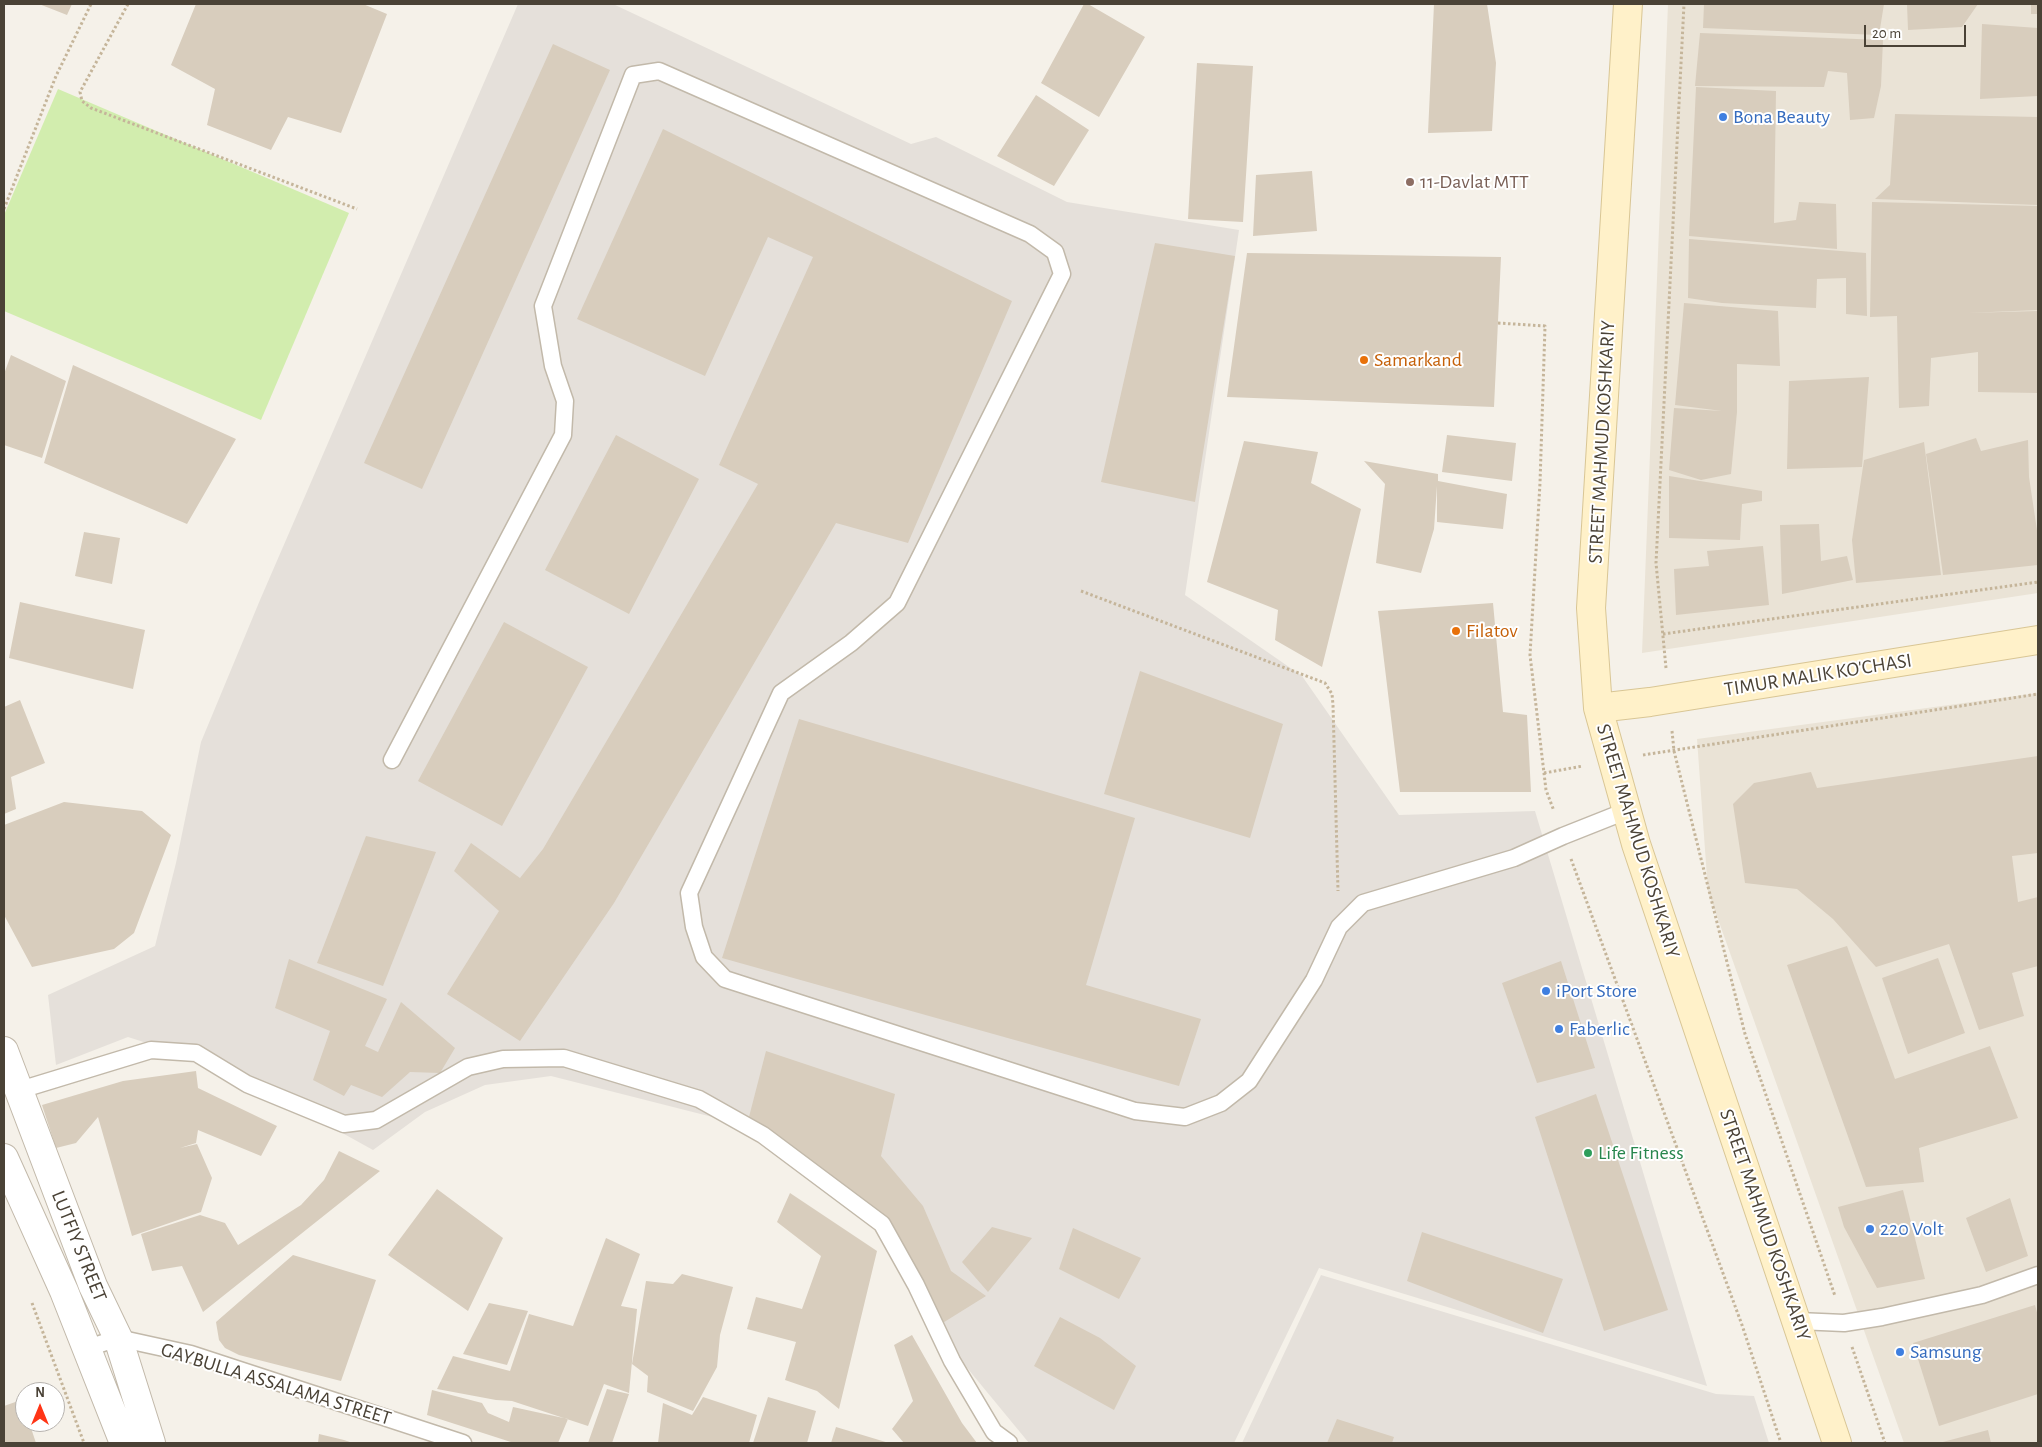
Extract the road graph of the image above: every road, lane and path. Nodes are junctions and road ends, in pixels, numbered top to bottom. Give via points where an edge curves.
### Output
1 (92, 4) edge
2 (128, 4) edge
3 (1628, 4) edge
4 (1684, 4) edge
5 (4, 209) edge
6 (357, 209) dead end
7 (1498, 323) dead end
8 (2038, 582) edge
9 (1081, 591) dead end
10 (1662, 634) junction
11 (2038, 640) edge
12 (2038, 694) edge
13 (1669, 699) junction
14 (1598, 708) junction
15 (1674, 751) junction
16 (392, 760) dead end
17 (1626, 811) junction
18 (1562, 836) junction
19 (1339, 927) junction
20 (4, 1051) edge
21 (20, 1090) junction
22 (4, 1158) edge
23 (2038, 1275) edge
24 (31, 1299) dead end
25 (1798, 1321) junction
26 (1844, 1323) junction
27 (118, 1338) junction
28 (88, 1348) junction
29 (84, 1443) edge
30 (124, 1443) edge
31 (151, 1443) edge
32 (463, 1443) edge
33 (1010, 1443) edge
34 (1781, 1443) edge
35 (1837, 1443) edge
36 (1885, 1443) edge

1 - 5 path via 56,76
2 - 6 path via 80,92 82,101 91,108
3 - 14 main road, STREET MAHMUD KOSHKARIY via 1592,608
4 - 10 path via 1656,563
7 - 18 path via 1545,326 1530,655 1546,790
8 - 10 path
9 - 19 path via 1324,683 1332,694 1333,705
10 - 13 path
11 - 13 main road, TIMUR MALIK KO'CHASI
12 - 15 path
13 - 14 main road, TIMUR MALIK KO'CHASI
13 - 15 path
14 - 17 main road, STREET MAHMUD KOSHKARIY
15 - 26 path via 1745,1034
16 - 19 lane via 563,436 565,401 553,366 542,306 633,75 659,71 1030,234 1055,252 1062,274 897,603 851,643 780,693 689,893 694,927 704,957 725,979 1135,1111 1185,1117 1221,1103 1249,1081 1314,980
17 - 18 lane
17 - 25 main road, STREET MAHMUD KOSHKARIY
18 - 19 lane via 1514,858 1363,903
18 - 34 path via 1739,1316
20 - 21 street, LUTFIY STREET
21 - 27 street, LUTFIY STREET via 93,1286
21 - 33 lane via 151,1050 196,1053 247,1084 344,1124 376,1120 468,1067 503,1059 564,1058 699,1099 763,1135 882,1224 916,1285 952,1361 994,1432
22 - 28 street, LUTFIY STREET
23 - 26 lane via 1982,1295
24 - 29 path
25 - 26 lane
25 - 35 main road, STREET MAHMUD KOSHKARIY
26 - 36 path
27 - 28 lane
27 - 31 street, LUTFIY STREET
27 - 32 lane, GAYBULLA ASSALAMA STREET via 190,1354
28 - 30 street, LUTFIY STREET

